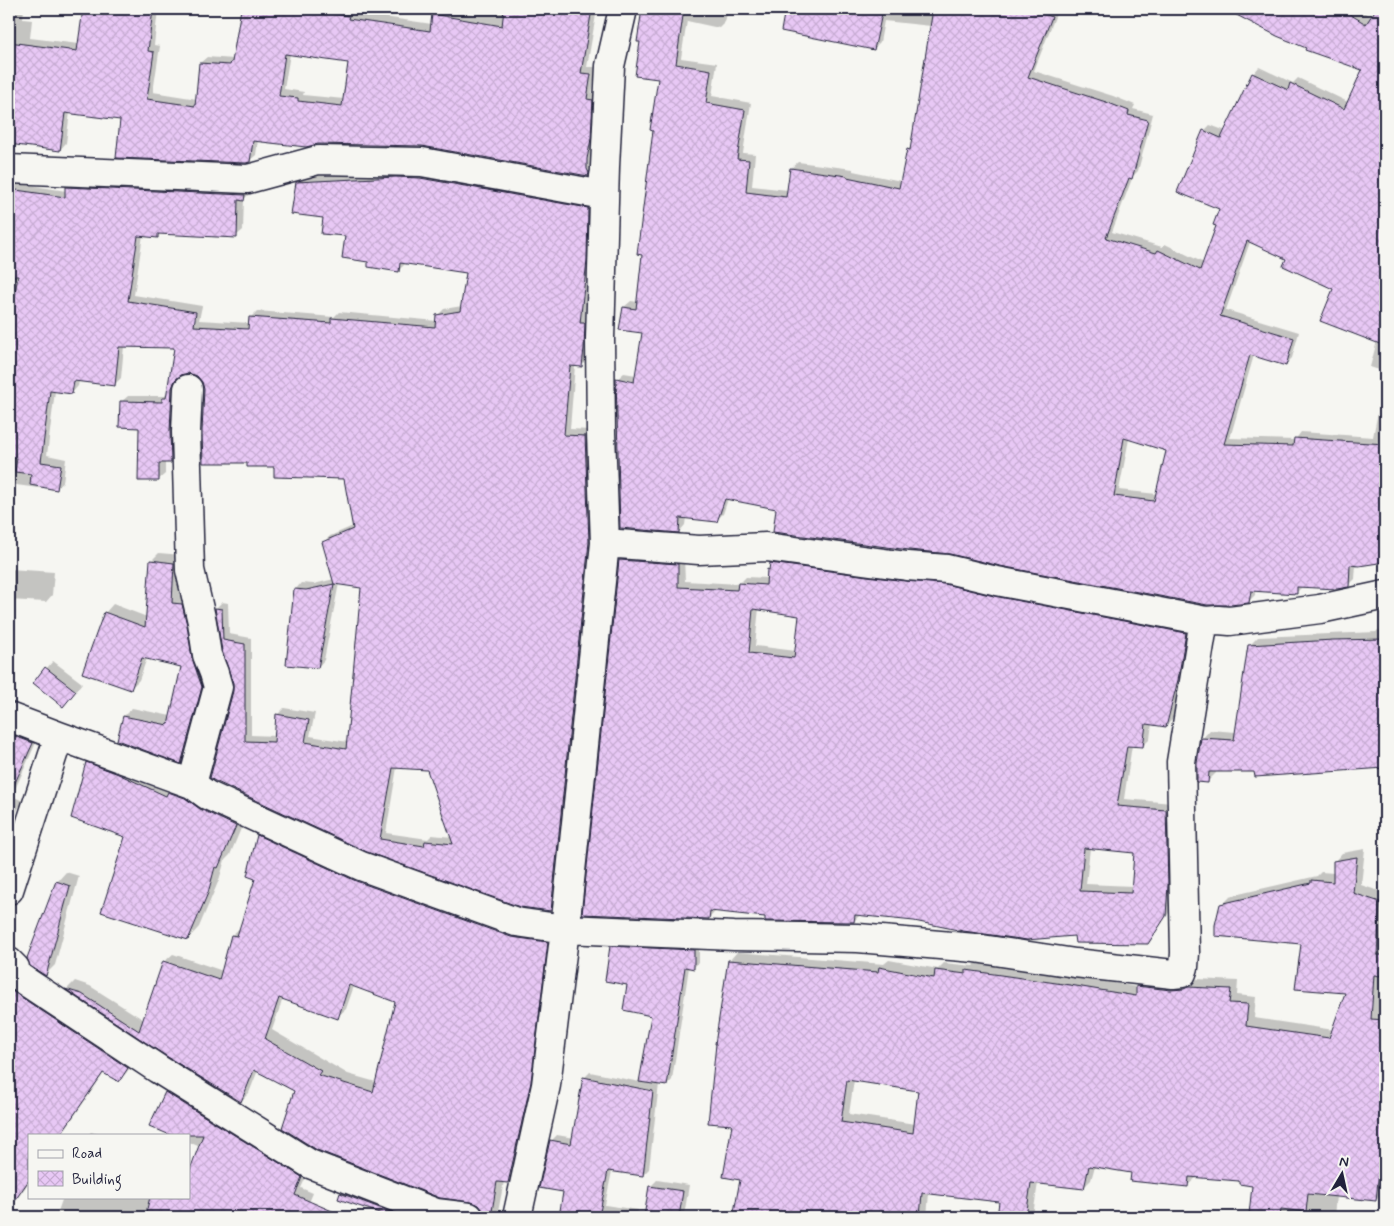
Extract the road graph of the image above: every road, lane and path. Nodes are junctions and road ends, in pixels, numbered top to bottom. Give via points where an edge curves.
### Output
1 (623, 9) edge
2 (605, 167) junction
3 (9, 169) edge
4 (188, 389) dead end
5 (605, 543) junction
6 (1385, 595) edge
7 (1206, 622) junction
8 (9, 717) edge
9 (59, 736) junction
10 (192, 784) junction
11 (9, 890) edge
12 (565, 929) junction
13 (9, 962) edge
14 (470, 1217) edge
15 (517, 1217) edge

1 - 2 street via 610,66
2 - 3 street via 603,195 422,162 318,160 248,178
2 - 5 street via 600,433
4 - 10 street via 190,570 207,655 218,687
5 - 7 street via 699,550 766,547 947,569
5 - 12 street
6 - 7 street via 1320,609
7 - 12 street via 1180,762 1185,954 1182,973 1075,963 975,948 858,938
8 - 9 street
9 - 10 street
9 - 11 street
10 - 12 street via 207,796 361,866 516,922
12 - 15 street via 546,1085
13 - 14 street via 16,975 310,1164 436,1213

